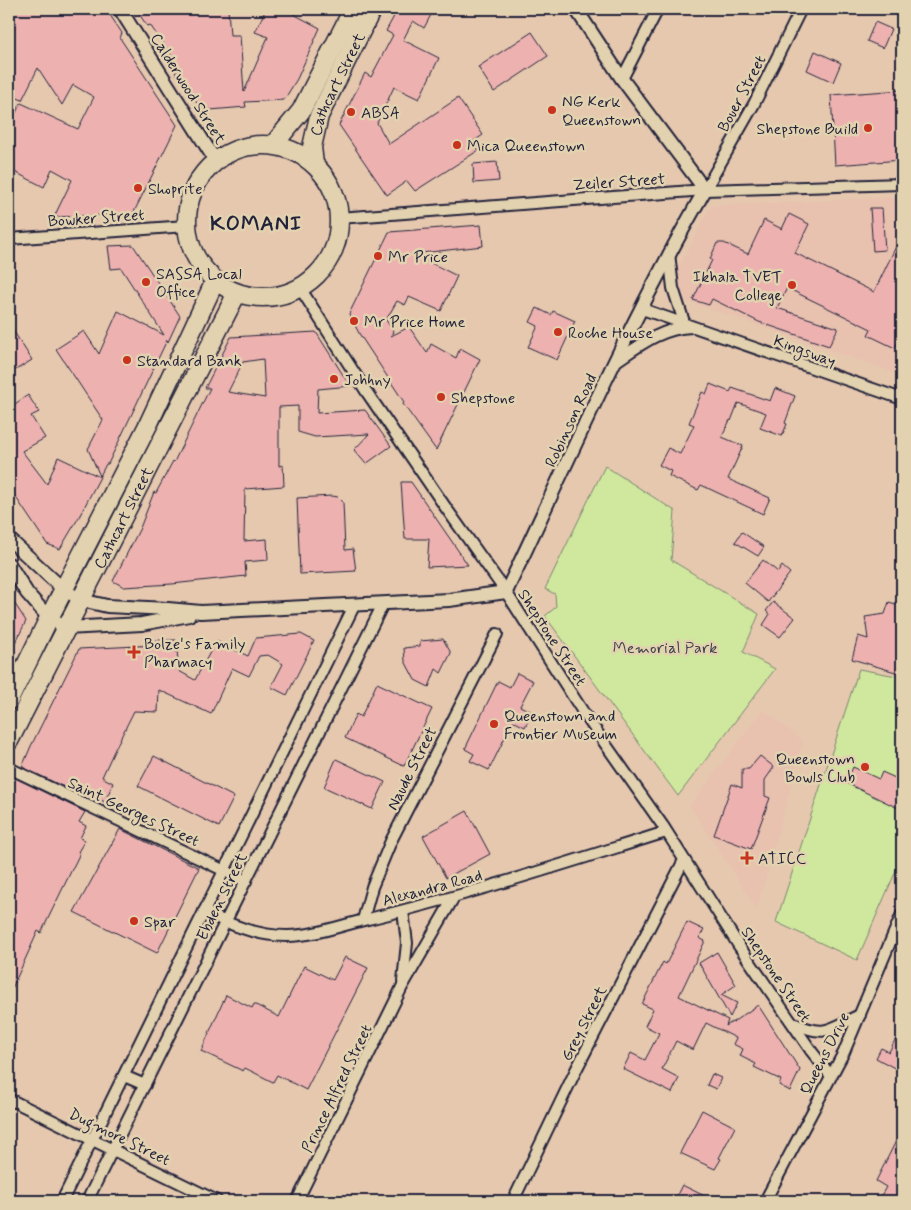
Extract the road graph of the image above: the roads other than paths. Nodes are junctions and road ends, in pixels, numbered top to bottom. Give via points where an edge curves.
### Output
1 (120, 9) edge
2 (353, 9) edge
3 (372, 9) edge
4 (576, 9) edge
5 (658, 9) edge
6 (801, 9) edge
7 (622, 79) junction
8 (274, 144) junction
9 (215, 160) junction
10 (314, 164) junction
11 (902, 184) edge
12 (705, 190) junction
13 (339, 218) junction
14 (186, 226) junction
15 (9, 239) edge
16 (669, 252) junction
17 (215, 281) junction
18 (300, 288) junction
19 (237, 293) junction
20 (642, 309) junction
21 (684, 322) junction
22 (698, 327) junction
23 (615, 362) junction
24 (902, 399) edge
25 (9, 538) edge
26 (9, 564) edge
27 (63, 589) junction
28 (506, 592) junction
29 (80, 600) junction
30 (383, 604) junction
31 (354, 606) junction
32 (201, 612) junction
33 (49, 618) junction
34 (66, 628) junction
35 (496, 634) dead end
36 (9, 700) edge
37 (9, 741) edge
38 (9, 768) edge
39 (666, 832) junction
40 (684, 860) junction
41 (224, 870) junction
42 (246, 881) junction
43 (454, 897) junction
44 (204, 911) junction
45 (403, 911) junction
46 (902, 914) edge
47 (363, 920) junction
48 (225, 922) junction
49 (402, 987) junction
50 (860, 1015) junction
51 (792, 1022) junction
52 (124, 1076) junction
53 (831, 1076) junction
54 (145, 1085) junction
55 (9, 1099) edge
56 (93, 1139) junction
57 (113, 1149) junction
58 (62, 1201) edge
59 (87, 1201) edge
60 (217, 1201) edge
61 (297, 1201) edge
62 (513, 1201) edge
63 (765, 1201) edge

1 - 9 street, Calderwood Street
2 - 8 highway, Cathcart Street via 301,111
3 - 10 highway, Cathcart Street via 319,116 312,147
4 - 7 street
5 - 7 street
6 - 12 street, Bouer Street via 754,104
7 - 12 street
8 - 9 highway via 253,144 233,149
8 - 10 highway via 296,151
9 - 14 highway via 198,178 188,201
10 - 13 highway via 328,179 336,198
11 - 12 street, Zeiler Street
12 - 13 street, Zeiler Street
12 - 16 street, Robinson Road
13 - 18 highway via 337,239 329,259 317,275
14 - 15 street, Bowker Street
14 - 17 highway via 195,257
16 - 20 street, Robinson Road
16 - 21 street via 673,288
17 - 19 highway
17 - 27 highway, Cathcart Street via 148,425
18 - 19 highway via 280,296 258,298
18 - 28 street, Shepstone Street via 366,391
19 - 29 highway, Cathcart Street
20 - 21 street, Kingsway
20 - 23 street, Robinson Road
21 - 22 street, Kingsway
22 - 23 street, Kingsway via 660,333
22 - 24 street, Kingsway
23 - 28 street, Robinson Road
25 - 27 street
26 - 33 street via 26,593
27 - 29 street
27 - 33 highway, Cathcart Street
28 - 30 street
28 - 39 street, Shepstone Street
29 - 32 street via 107,606
29 - 34 highway, Cathcart Street
30 - 31 street
30 - 42 street, Ebden Street
31 - 32 street
31 - 41 street, Ebden Street
32 - 34 street via 142,624
33 - 34 street
33 - 36 highway, Cathcart Street
34 - 37 highway, Cathcart Street
35 - 47 street, Naude Street via 390,841
38 - 41 street, Saint Georges Street
39 - 40 street, Shepstone Street
39 - 43 street, Alexandra Road
40 - 51 street, Shepstone Street
40 - 62 street, Grey Street
41 - 42 street, Saint Georges Street
41 - 44 street, Ebden Street
42 - 48 street, Ebden Street
43 - 45 street, Alexandra Road
43 - 49 street, Prince Alfred Street
44 - 48 street, Alexandra Road
44 - 52 street, Ebden Street
45 - 47 street, Alexandra Road
45 - 49 street, Prince Alfred Street via 407,943
46 - 50 street, Queens Drive
47 - 48 street, Alexandra Road via 302,936 268,935
48 - 54 street, Ebden Street
49 - 61 street, Prince Alfred Street
50 - 51 street via 824,1032 806,1029
50 - 53 street, Queens Drive
51 - 53 street, Shepstone Street
52 - 54 street
52 - 56 street, Ebden Street
53 - 63 street, Queens Drive
54 - 57 street, Ebden Street
55 - 56 street, Dugmore Street
56 - 57 street, Dugmore Street
56 - 58 street, Ebden Street
57 - 59 street, Ebden Street
57 - 60 street, Dugmore Street

